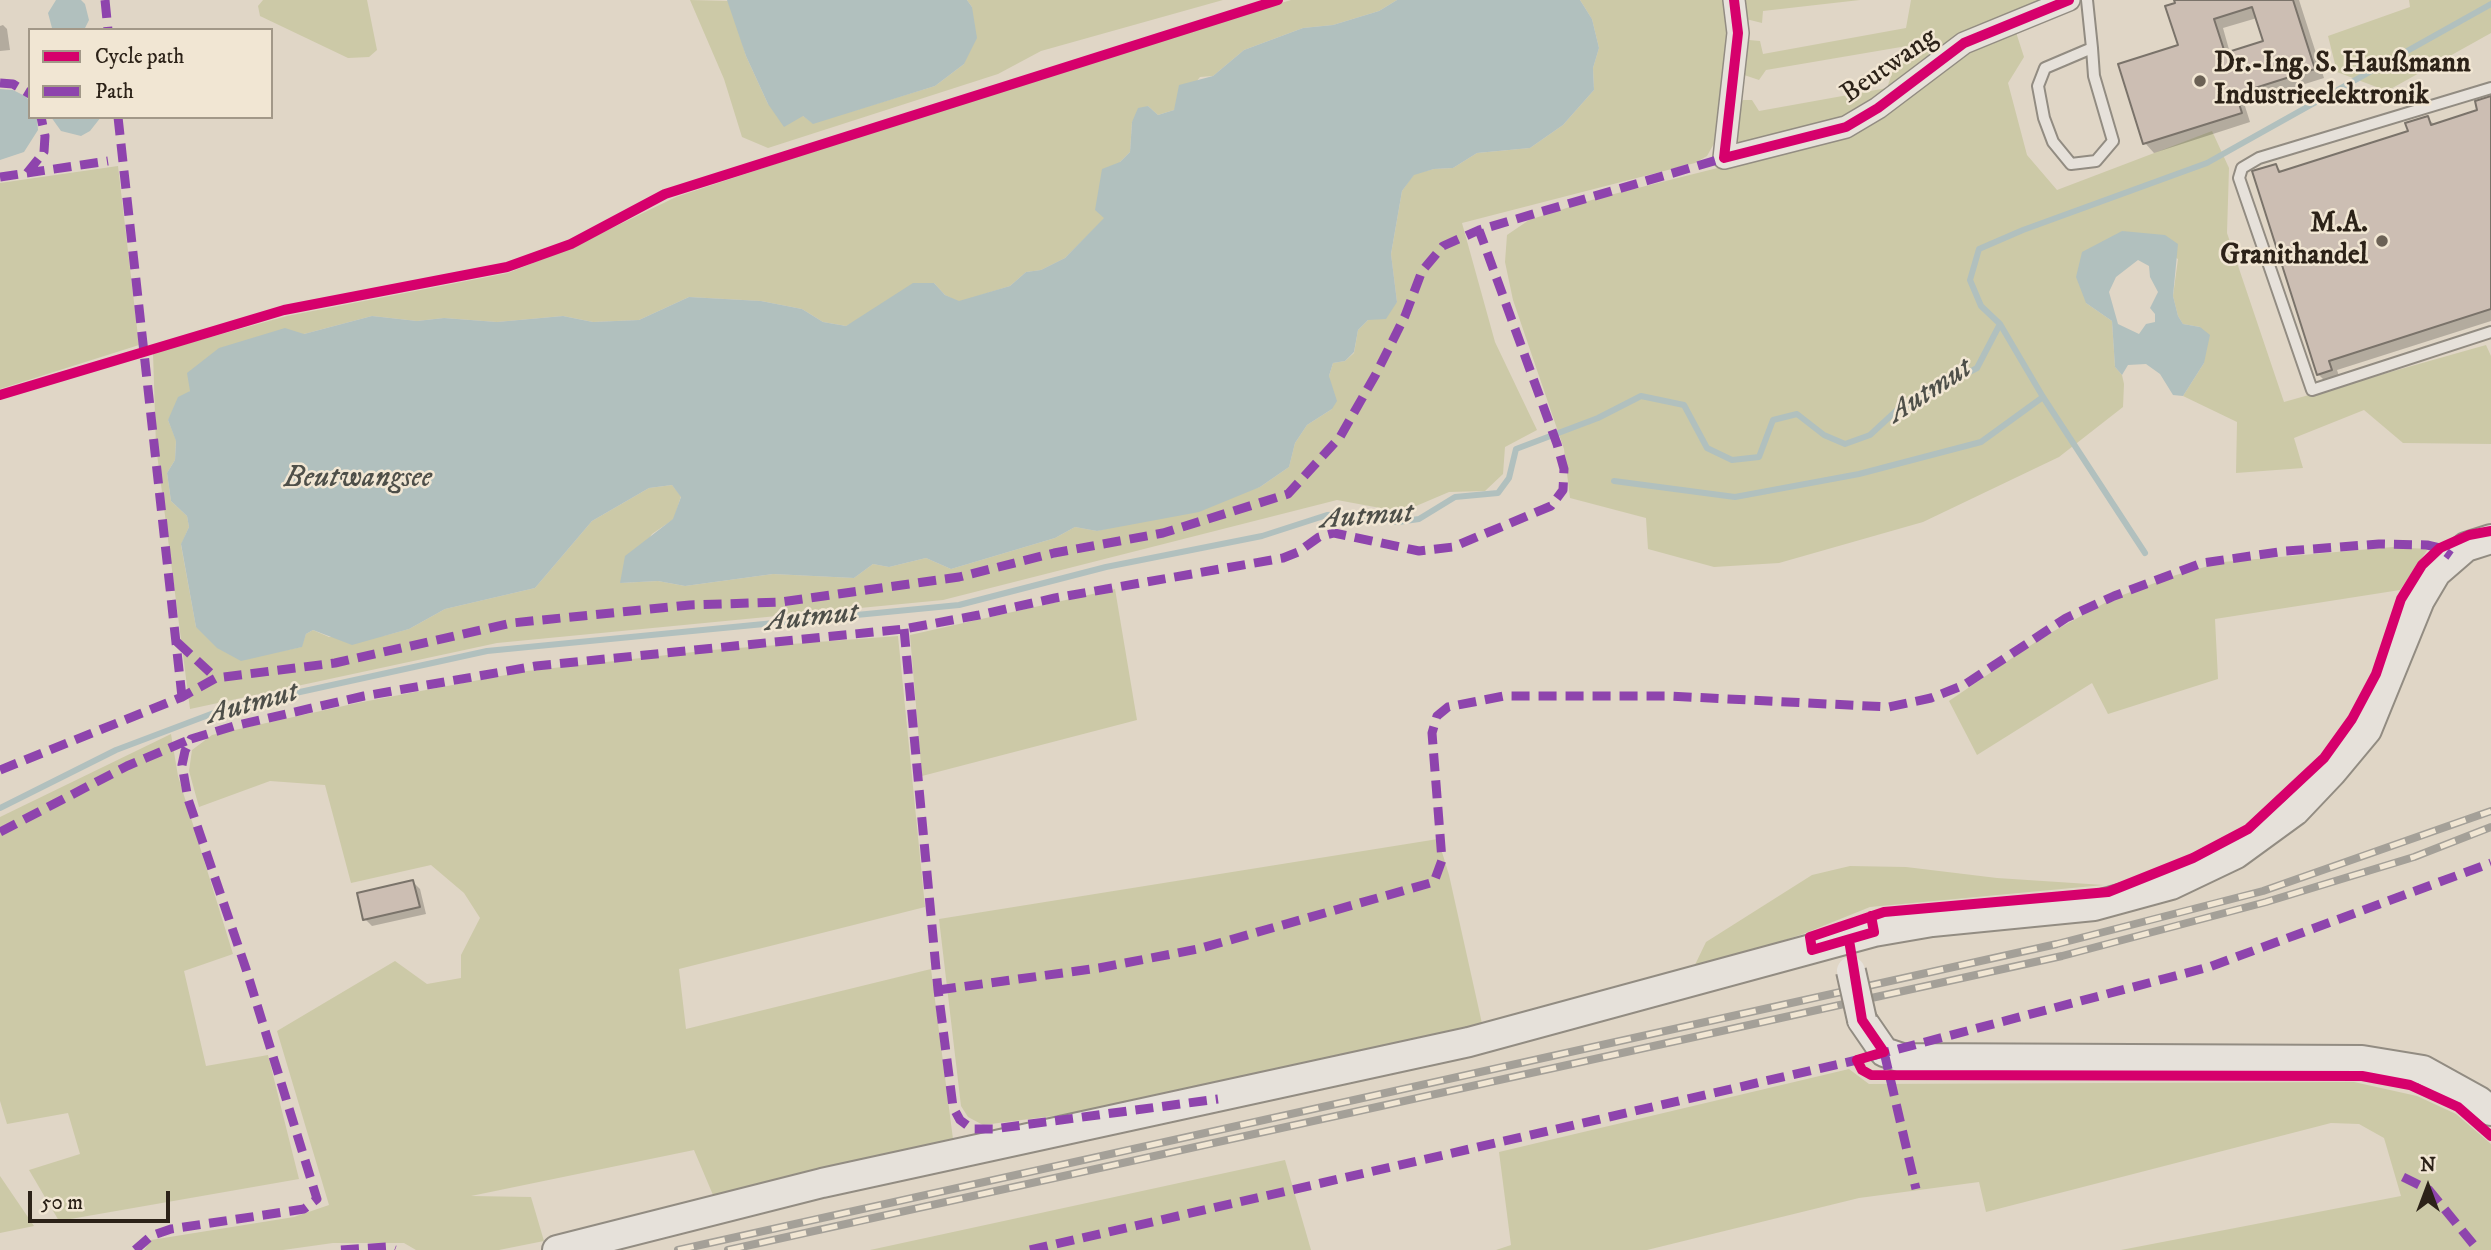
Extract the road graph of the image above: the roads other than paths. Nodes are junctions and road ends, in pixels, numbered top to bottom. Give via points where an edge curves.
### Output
1 (1734, 0) edge
2 (2069, 0) edge
3 (2087, 0) edge
4 (2092, 48) junction
5 (2491, 88) edge
6 (2491, 332) edge
7 (2491, 539) edge
8 (1849, 940) junction
9 (2491, 1111) edge
10 (557, 1250) edge

1 - 2 street, Beutwang via 1738,33 1724,158 1846,127 1964,43
3 - 4 lane
4 - 4 lane via 2094,76 2113,141 2096,161 2071,164 2053,142 2038,86 2045,68
5 - 6 lane via 2259,158 2242,168 2239,178 2312,390
7 - 8 street via 2466,547 2435,573 2367,730 2295,811 2236,854 2171,885 2094,906 1932,922
8 - 9 street, bridge via 1862,1020 1884,1052 1902,1058 2362,1060 2423,1070
8 - 10 street via 1469,1042 822,1183

